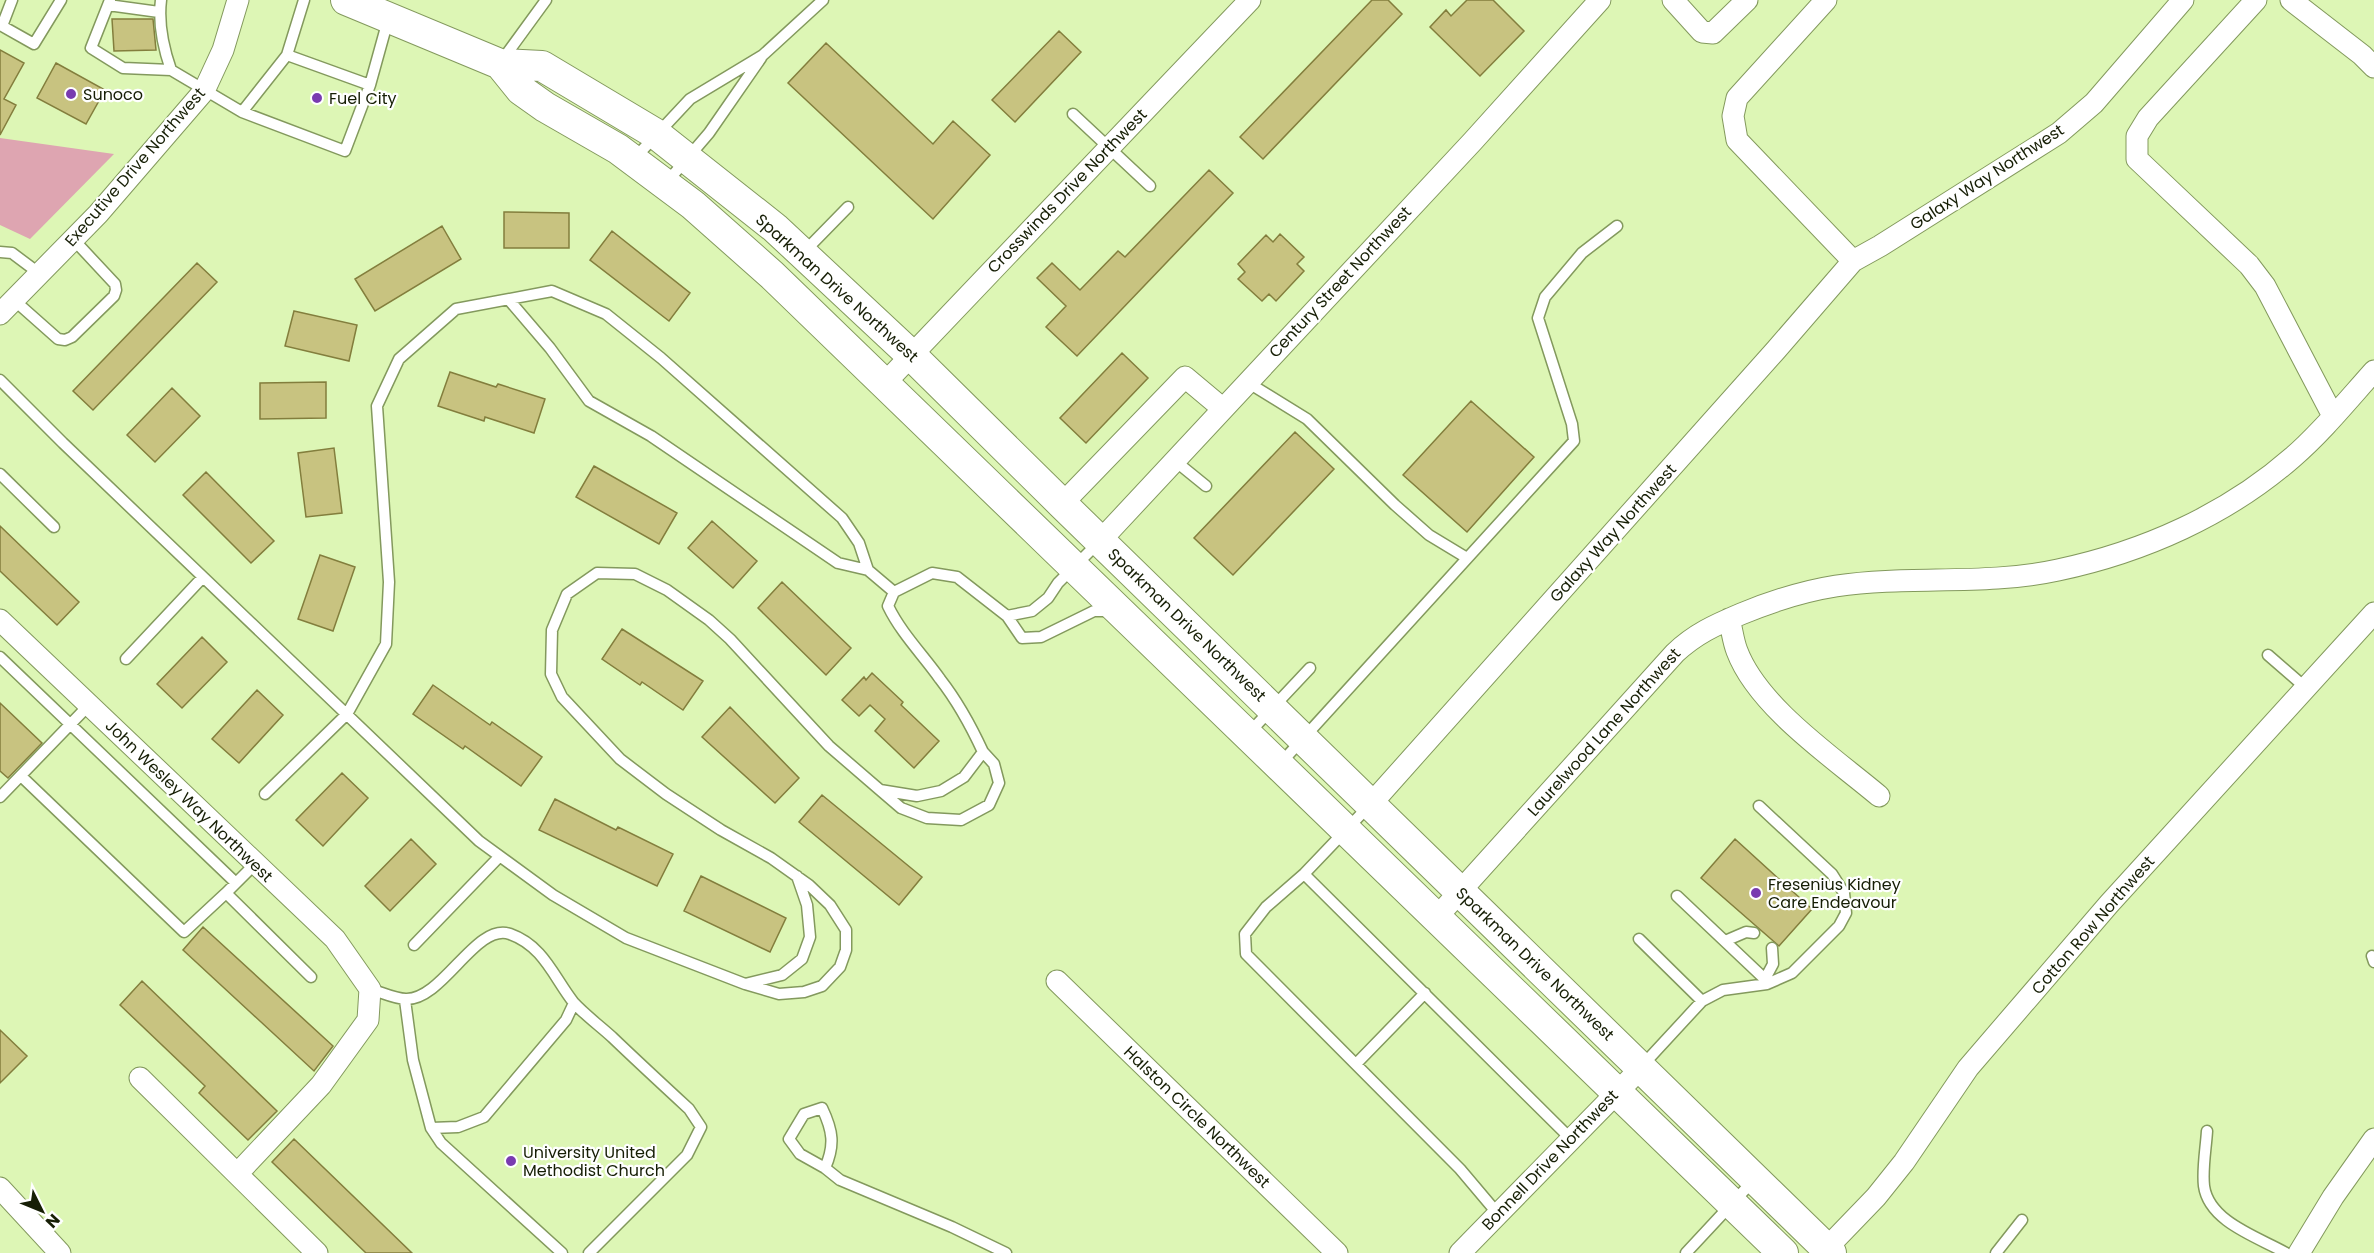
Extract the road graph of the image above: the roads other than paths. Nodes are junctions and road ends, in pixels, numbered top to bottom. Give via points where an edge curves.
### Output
1 (12, 0) edge
2 (60, 0) edge
3 (161, 0) edge
4 (238, 0) edge
5 (304, 0) edge
6 (346, 0) edge
7 (546, 0) edge
8 (823, 0) edge
9 (1250, 0) edge
10 (1600, 0) edge
11 (1747, 0) edge
12 (1826, 0) edge
13 (2183, 0) edge
14 (2256, 0) edge
15 (2290, 0) edge
16 (1671, 1) edge
17 (109, 3) edge
18 (159, 12) junction
19 (389, 16) junction
20 (287, 55) junction
21 (763, 55) junction
22 (500, 64) junction
23 (2374, 67) edge
24 (171, 70) junction
25 (370, 85) junction
26 (204, 91) junction
27 (242, 112) junction
28 (1073, 114) dead end
29 (656, 134) junction
30 (1109, 147) junction
31 (633, 160) junction
32 (686, 160) junction
33 (666, 184) junction
34 (1150, 186) dead end
35 (848, 207) dead end
36 (1617, 226) dead end
37 (73, 239) junction
38 (0, 252) edge
39 (803, 254) junction
40 (1853, 261) junction
41 (40, 273) junction
42 (509, 300) junction
43 (7, 307) edge
44 (911, 354) junction
45 (2374, 372) edge
46 (0, 380) edge
47 (1246, 382) junction
48 (885, 383) junction
49 (1222, 408) junction
50 (2333, 416) junction
51 (1174, 460) junction
52 (0, 474) edge
53 (1206, 486) dead end
54 (1062, 504) junction
55 (54, 526) dead end
56 (1100, 541) junction
57 (1467, 558) junction
58 (1076, 567) junction
59 (868, 570) junction
60 (203, 577) junction
61 (894, 592) junction
62 (1120, 611) junction
63 (2374, 613) edge
64 (1007, 616) junction
65 (1729, 619) junction
66 (0, 620) edge
67 (2268, 655) dead end
68 (0, 657) edge
69 (126, 659) dead end
70 (1310, 668) dead end
71 (2306, 688) junction
72 (88, 705) junction
73 (1272, 708) junction
74 (347, 714) junction
75 (70, 725) junction
76 (1248, 735) junction
77 (1303, 739) junction
78 (983, 752) junction
79 (1279, 765) junction
80 (21, 776) junction
81 (880, 790) junction
82 (265, 794) dead end
83 (1879, 796) dead end
84 (0, 797) edge
85 (1371, 804) junction
86 (1760, 806) dead end
87 (1347, 831) junction
88 (499, 856) junction
89 (255, 864) junction
90 (1304, 874) junction
91 (796, 876) junction
92 (236, 883) junction
93 (1460, 892) junction
94 (226, 893) junction
95 (1677, 896) dead end
96 (1436, 918) junction
97 (1754, 933) dead end
98 (1639, 939) dead end
99 (1725, 941) junction
100 (414, 945) dead end
101 (1772, 948) dead end
102 (311, 977) dead end
103 (1057, 981) dead end
104 (1767, 981) junction
105 (745, 984) junction
106 (370, 989) junction
107 (1425, 993) junction
108 (405, 1000) junction
109 (1702, 1001) junction
110 (574, 1003) junction
111 (1356, 1064) junction
112 (1641, 1068) junction
113 (140, 1078) dead end
114 (1617, 1093) junction
115 (431, 1128) junction
116 (2207, 1131) dead end
117 (1571, 1139) junction
118 (2374, 1139) edge
119 (825, 1168) junction
120 (238, 1173) junction
121 (1755, 1179) junction
122 (0, 1188) edge
123 (1731, 1204) junction
124 (1498, 1214) junction
125 (2022, 1220) dead end
126 (1827, 1251) edge
127 (60, 1253) edge
128 (317, 1253) edge
129 (562, 1253) edge
130 (589, 1253) edge
131 (1006, 1253) edge
132 (1337, 1253) edge
133 (1460, 1253) edge
134 (1686, 1253) edge
135 (1783, 1253) edge
136 (1996, 1253) edge
137 (2286, 1253) edge
138 (2299, 1253) edge

1 - 2 lane via 2,27 34,44
3 - 18 lane
4 - 26 street, Executive Drive Northwest via 223,51
5 - 20 lane
6 - 19 main road, Sparkman Drive Northwest
7 - 22 lane
8 - 21 lane
9 - 30 street, Crosswinds Drive Northwest
10 - 47 street, Century Street Northwest
11 - 16 street via 1713,33 1702,32
12 - 40 street via 1737,98 1733,116 1737,140
13 - 40 street, Galaxy Way Northwest via 2094,103 2059,133
14 - 50 street via 2148,118 2137,136 2138,159 2249,265 2265,286
15 - 23 street
17 - 18 lane
17 - 24 lane via 91,48 123,68
18 - 24 lane
19 - 22 main road, Sparkman Drive Northwest
19 - 25 lane
20 - 25 lane
20 - 27 lane
21 - 29 lane via 690,99
21 - 32 lane
22 - 29 main road, Sparkman Drive Northwest via 542,66
22 - 31 main road, Sparkman Drive Northwest via 521,90
24 - 26 lane
25 - 27 lane via 345,152
26 - 27 lane
26 - 37 street, Executive Drive Northwest
28 - 30 lane
29 - 31 lane
29 - 32 main road, Sparkman Drive Northwest
30 - 34 lane
30 - 44 street, Crosswinds Drive Northwest
31 - 33 main road, Sparkman Drive Northwest
32 - 33 lane
32 - 39 main road, Sparkman Drive Northwest
33 - 48 main road, Sparkman Drive Northwest via 772,274
35 - 39 lane
36 - 57 lane via 1582,253 1545,297 1538,318 1574,441
37 - 41 street, Executive Drive Northwest
37 - 43 lane via 115,284 114,296 65,340
38 - 41 lane via 12,253
39 - 44 main road, Sparkman Drive Northwest
40 - 85 street, Galaxy Way Northwest
41 - 43 street, Executive Drive Northwest
42 - 59 lane via 589,401 651,436 838,563
42 - 59 lane via 552,291 606,314 842,518 859,543
42 - 74 lane via 456,309 399,359 377,406 389,582 386,644
44 - 48 street, Crosswinds Drive Northwest
44 - 54 main road, Sparkman Drive Northwest
45 - 50 street, Laurelwood Lane Northwest
46 - 60 lane
47 - 49 street, Century Street Northwest
47 - 57 lane via 1307,419 1429,535
48 - 58 main road, Sparkman Drive Northwest
49 - 51 street, Century Street Northwest
49 - 54 street via 1185,378
50 - 65 street, Laurelwood Lane Northwest via 2262,482 2192,524 2134,550 2057,571 1989,581 1836,586
51 - 53 lane
51 - 56 street, Century Street Northwest
52 - 55 lane
54 - 56 main road, Sparkman Drive Northwest
56 - 58 lane
56 - 73 main road, Sparkman Drive Northwest
57 - 77 lane
58 - 62 main road, Sparkman Drive Northwest
58 - 64 lane via 1032,611
59 - 61 lane
60 - 69 lane
60 - 74 lane
61 - 64 lane via 932,573 957,577
61 - 78 lane via 888,606 894,620 968,719
62 - 64 lane via 1094,611 1041,637 1022,638
62 - 76 main road, Sparkman Drive Northwest
63 - 71 street, Cotton Row Northwest
65 - 83 street via 1737,651 1773,706
65 - 93 street, Laurelwood Lane Northwest via 1690,639 1675,653
66 - 72 street, John Wesley Way Northwest
67 - 71 lane
68 - 75 lane
70 - 73 lane
71 - 126 street, Cotton Row Northwest via 2109,904 1968,1068 1904,1162
72 - 75 lane
72 - 89 street, John Wesley Way Northwest
73 - 76 lane
73 - 77 main road, Sparkman Drive Northwest
74 - 82 lane
74 - 88 lane via 478,841
75 - 80 lane
75 - 92 lane
76 - 79 main road, Sparkman Drive Northwest
77 - 79 lane
77 - 85 main road, Sparkman Drive Northwest
78 - 81 lane via 964,777 941,791 917,796
78 - 81 lane via 994,764 999,783 989,805 961,820 927,818 901,808
79 - 87 main road, Sparkman Drive Northwest
80 - 84 lane
80 - 94 lane via 184,932
81 - 91 lane via 829,746 730,639 667,590 635,574 597,573 567,594 552,630 551,674 562,697 620,759 666,794
85 - 87 lane
85 - 93 main road, Sparkman Drive Northwest
86 - 104 lane via 1832,874 1844,893 1846,913 1839,926 1792,973
87 - 90 lane
87 - 96 main road, Sparkman Drive Northwest
88 - 100 lane
88 - 105 lane via 553,895 626,938
89 - 92 lane
89 - 106 street, John Wesley Way Northwest via 335,939
90 - 107 lane
90 - 111 lane via 1266,907 1245,934 1246,954
91 - 105 lane via 807,905 810,937 802,959 782,975
91 - 105 lane via 830,905 846,930 846,950 840,967 822,986 804,992 779,994
92 - 94 lane
93 - 96 street, Laurelwood Lane Northwest
93 - 112 main road, Sparkman Drive Northwest
94 - 102 lane
95 - 99 lane
96 - 114 main road, Sparkman Drive Northwest
97 - 99 lane via 1746,932
98 - 109 lane
99 - 104 lane
101 - 104 lane via 1773,964
103 - 132 street, Halston Circle Northwest
104 - 109 lane via 1723,990
106 - 108 lane
106 - 120 street via 368,1020 321,1085
107 - 111 lane
107 - 117 lane
108 - 110 lane via 417,998 446,978 489,936 508,933 531,945
108 - 115 lane via 413,1060
109 - 112 lane
110 - 115 lane via 566,1020 484,1117 458,1127
110 - 130 lane via 689,1109 701,1127 687,1155
111 - 124 lane via 1460,1169
112 - 114 street, Bonnell Drive Northwest
112 - 121 main road, Sparkman Drive Northwest
113 - 120 street
114 - 117 street, Bonnell Drive Northwest
114 - 123 main road, Sparkman Drive Northwest
115 - 129 lane via 441,1143
116 - 137 lane via 2204,1185 2209,1203 2220,1217
117 - 124 street, Bonnell Drive Northwest
118 - 138 street
119 - 119 lane via 832,1153 831,1127 822,1108 804,1114 789,1139 800,1154
119 - 131 lane via 840,1180
120 - 128 street
121 - 123 lane
121 - 126 main road, Sparkman Drive Northwest
122 - 127 street
123 - 134 lane
123 - 135 main road, Sparkman Drive Northwest
124 - 133 street, Bonnell Drive Northwest
125 - 136 lane

